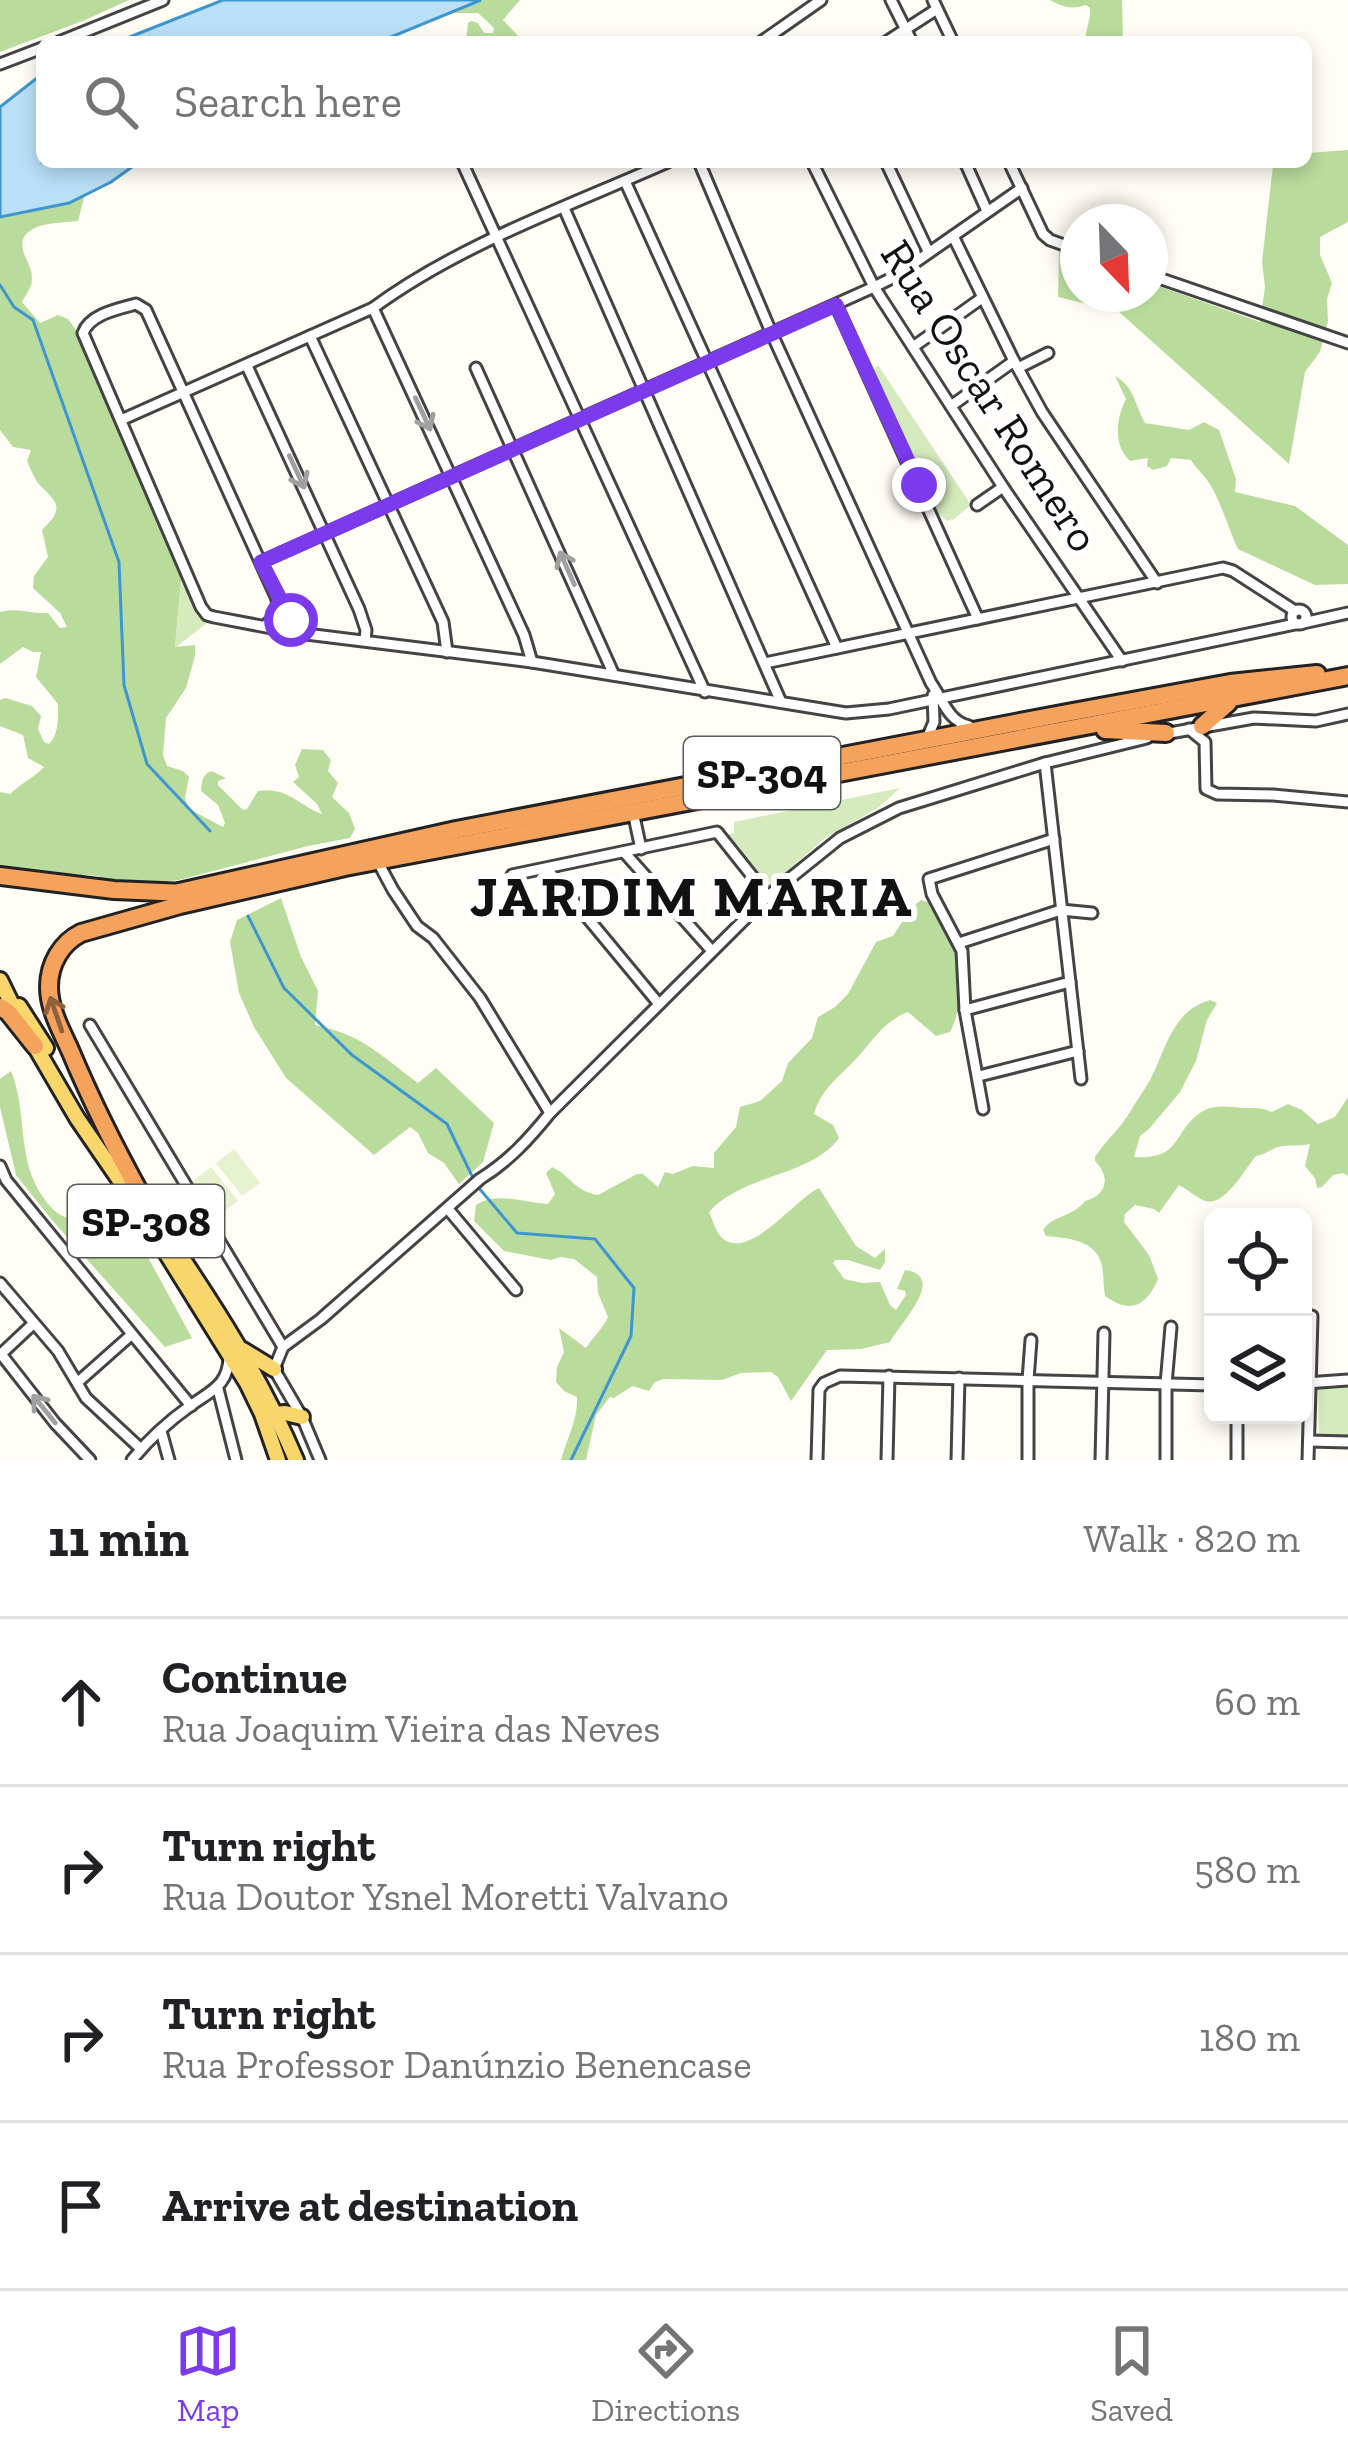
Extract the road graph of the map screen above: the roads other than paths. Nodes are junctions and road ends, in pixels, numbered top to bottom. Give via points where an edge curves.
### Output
1 (163, 0) edge
2 (821, 0) edge
3 (891, 0) edge
4 (935, 4) edge
5 (906, 30) junction
6 (74, 36) edge
7 (770, 36) edge
8 (896, 36) edge
9 (908, 36) edge
10 (950, 36) edge
11 (36, 50) edge
12 (0, 64) edge
13 (466, 168) edge
14 (654, 168) edge
15 (702, 168) edge
16 (815, 168) edge
17 (889, 168) edge
18 (968, 168) edge
19 (1013, 168) edge
20 (625, 181) junction
21 (1022, 188) junction
22 (564, 208) junction
23 (987, 211) junction
24 (953, 236) junction
25 (499, 238) junction
26 (1060, 244) edge
27 (928, 251) junction
28 (1168, 281) edge
29 (874, 287) junction
30 (982, 298) junction
31 (836, 305) junction
32 (373, 308) junction
33 (771, 332) junction
34 (310, 336) junction
35 (1348, 343) edge
36 (913, 347) junction
37 (1048, 352) dead end
38 (707, 362) junction
39 (1016, 364) junction
40 (247, 367) junction
41 (476, 368) dead end
42 (644, 391) junction
43 (182, 393) junction
44 (951, 406) junction
45 (581, 418) junction
46 (121, 420) junction
47 (514, 449) junction
48 (453, 478) junction
49 (1003, 487) junction
50 (977, 505) dead end
51 (388, 506) junction
52 (327, 534) junction
53 (261, 562) junction
54 (1157, 583) junction
55 (272, 585) junction
56 (1082, 598) junction
57 (1348, 613) edge
58 (978, 619) junction
59 (1299, 623) junction
60 (265, 626) junction
61 (298, 633) junction
62 (908, 635) junction
63 (364, 640) junction
64 (837, 648) junction
65 (447, 652) junction
66 (1122, 661) junction
67 (532, 662) junction
68 (765, 664) junction
69 (1348, 674) edge
70 (614, 675) junction
71 (705, 692) junction
72 (956, 696) junction
73 (937, 700) junction
74 (1232, 700) junction
75 (782, 702) junction
76 (1348, 714) edge
77 (950, 715) junction
78 (1196, 727) junction
79 (997, 728) junction
80 (1074, 729) junction
81 (1166, 733) junction
82 (923, 742) junction
83 (1045, 764) junction
84 (739, 793) junction
85 (1348, 802) edge
86 (635, 821) junction
87 (519, 835) junction
88 (1054, 839) junction
89 (641, 849) junction
90 (624, 853) junction
91 (378, 861) junction
92 (547, 869) junction
93 (512, 875) dead end
94 (0, 876) edge
95 (768, 896) junction
96 (179, 898) junction
97 (1061, 910) junction
98 (1092, 913) dead end
99 (959, 943) junction
100 (712, 951) junction
101 (1070, 982) junction
102 (2, 991) edge
103 (659, 1004) junction
104 (965, 1010) junction
105 (90, 1025) dead end
106 (35, 1046) joint
107 (1078, 1051) junction
108 (979, 1076) junction
109 (1082, 1078) dead end
110 (983, 1109) dead end
111 (550, 1113) junction
112 (0, 1166) edge
113 (3, 1182) edge
114 (141, 1196) junction
115 (448, 1209) junction
116 (0, 1283) edge
117 (516, 1290) dead end
118 (34, 1324) junction
119 (1171, 1327) dead end
120 (1104, 1333) dead end
121 (131, 1335) junction
122 (1031, 1340) dead end
123 (283, 1347) junction
124 (233, 1351) junction
125 (0, 1355) edge
126 (274, 1369) junction
127 (889, 1376) junction
128 (959, 1378) junction
129 (1028, 1380) junction
130 (1348, 1380) edge
131 (78, 1382) junction
132 (1102, 1382) junction
133 (1312, 1383) edge
134 (1166, 1384) junction
135 (1204, 1385) edge
136 (218, 1389) junction
137 (191, 1406) junction
138 (276, 1414) junction
139 (302, 1417) junction
140 (1238, 1424) edge
141 (1308, 1424) edge
142 (161, 1431) junction
143 (1309, 1441) junction
144 (1348, 1442) edge
145 (141, 1449) junction
146 (90, 1460) edge
147 (133, 1460) edge
148 (170, 1460) edge
149 (236, 1460) edge
150 (278, 1460) edge
151 (296, 1460) edge
152 (320, 1460) edge
153 (817, 1460) edge
154 (887, 1460) edge
155 (957, 1460) edge
156 (1028, 1460) edge
157 (1101, 1460) edge
158 (1166, 1460) edge
159 (1237, 1460) edge
160 (1308, 1460) edge

1 - 6 street
2 - 7 street
3 - 5 street
4 - 5 street
4 - 10 street
5 - 8 street
5 - 9 street
11 - 12 street
13 - 25 street
14 - 20 street
15 - 33 street
16 - 29 street, Rua Oscar Romero
17 - 27 street
18 - 23 street
19 - 21 street
20 - 22 street
20 - 38 street
21 - 23 street
21 - 26 street via 1043,234
22 - 25 street
22 - 42 street
23 - 24 street
24 - 27 street
24 - 30 street
25 - 32 street
25 - 45 street
27 - 29 street
28 - 35 street
29 - 31 street
29 - 36 street, Rua Oscar Romero
30 - 36 street
30 - 39 street
31 - 33 street
31 - 58 street
32 - 34 street
32 -> 48 street
33 - 38 street
33 - 62 street
34 - 40 street
34 - 51 street
36 - 44 street, Rua Oscar Romero
37 - 39 street
38 - 42 street
38 - 64 street
39 - 44 street
39 - 54 street
40 - 43 street
40 -> 52 street
41 - 47 street
42 - 45 street
42 - 68 street
43 - 46 street
43 - 46 street via 146,310 136,304 94,319 83,333
43 - 53 street
44 - 49 street, Rua Oscar Romero
45 - 47 street
45 - 71 street
46 - 60 street via 207,615
47 - 48 street
70 -> 47 street
48 - 51 street
48 - 67 street
49 - 50 street
49 - 56 street, Rua Oscar Romero
51 - 52 street
51 - 65 street via 443,622
52 - 53 street
52 - 63 street
53 - 55 street
54 - 56 street
54 - 59 street via 1228,569 1305,613
55 - 60 street via 278,613
55 - 61 street
56 - 58 street
56 - 66 street, Rua Oscar Romero
57 - 59 street
58 - 62 street
59 - 66 street
60 - 61 street
61 - 63 street
62 - 64 street
62 - 73 street
63 - 65 street
64 - 68 street
65 - 67 street
66 - 72 street
67 - 70 street
68 - 75 street
69 - 74 highway, SP-304
69 - 79 highway, SP-304 via 1229,683
70 - 71 street
71 - 75 street
72 - 73 street
72 - 77 street
73 - 75 street via 858,713
73 - 77 street
73 - 82 street
74 - 78 highway
74 - 80 highway, SP-304
76 - 78 street
77 - 79 street
78 - 81 street
78 - 85 street via 1206,789 1216,794
79 - 82 highway, SP-304
80 - 81 highway
80 - 84 highway, SP-304
81 - 83 street
82 - 96 highway, SP-304 via 456,830
83 - 88 street
83 - 95 street via 863,824
84 - 86 highway
84 - 87 highway, SP-304
86 - 87 highway
86 - 89 street
87 - 91 highway, SP-304
88 - 97 street
88 - 99 street via 929,879
89 - 90 street
89 - 95 street via 717,832
90 - 92 street
90 - 100 street
91 - 96 highway, SP-304
91 - 111 street via 417,926 480,998
92 - 93 street
92 - 103 street
94 - 96 highway
95 - 100 street
114 -> 96 highway via 56,1016 49,975 74,936
97 - 98 street
97 - 99 street
97 - 101 street
99 - 104 street
100 - 103 street
101 - 104 street
101 - 107 street
102 - 106 highway
102 - 114 main road, SP-308 via 16,1000
103 - 111 street
104 - 108 street
105 - 123 street
106 - 124 main road, SP-308
107 - 108 street
107 - 109 street
108 - 110 street
111 - 115 street
112 - 113 street
113 - 121 street
114 - 124 main road, SP-308
115 - 117 street
115 - 123 street
116 - 118 street
118 - 125 street
118 - 131 street
119 - 134 street
120 - 132 street
121 - 131 street
121 - 137 street
122 - 129 street
123 - 126 street
124 - 126 main road
124 - 136 street
124 - 138 main road, SP-308
124 - 150 main road, SP-308
146 -> 125 street
126 - 139 street
127 - 128 street
127 - 153 street via 830,1378 820,1390
127 - 154 street
128 - 129 street
128 - 155 street
129 - 132 street
129 - 156 street
130 - 133 street
131 - 145 street
132 - 134 street
132 - 157 street
134 - 135 street
134 - 158 street
136 - 137 street
136 - 149 street
137 - 142 street
138 - 139 main road
138 - 151 main road, SP-308
139 - 152 street
140 - 159 street
141 - 143 street
142 - 145 street
142 - 148 street
143 - 144 street
143 - 160 street
145 - 147 street

